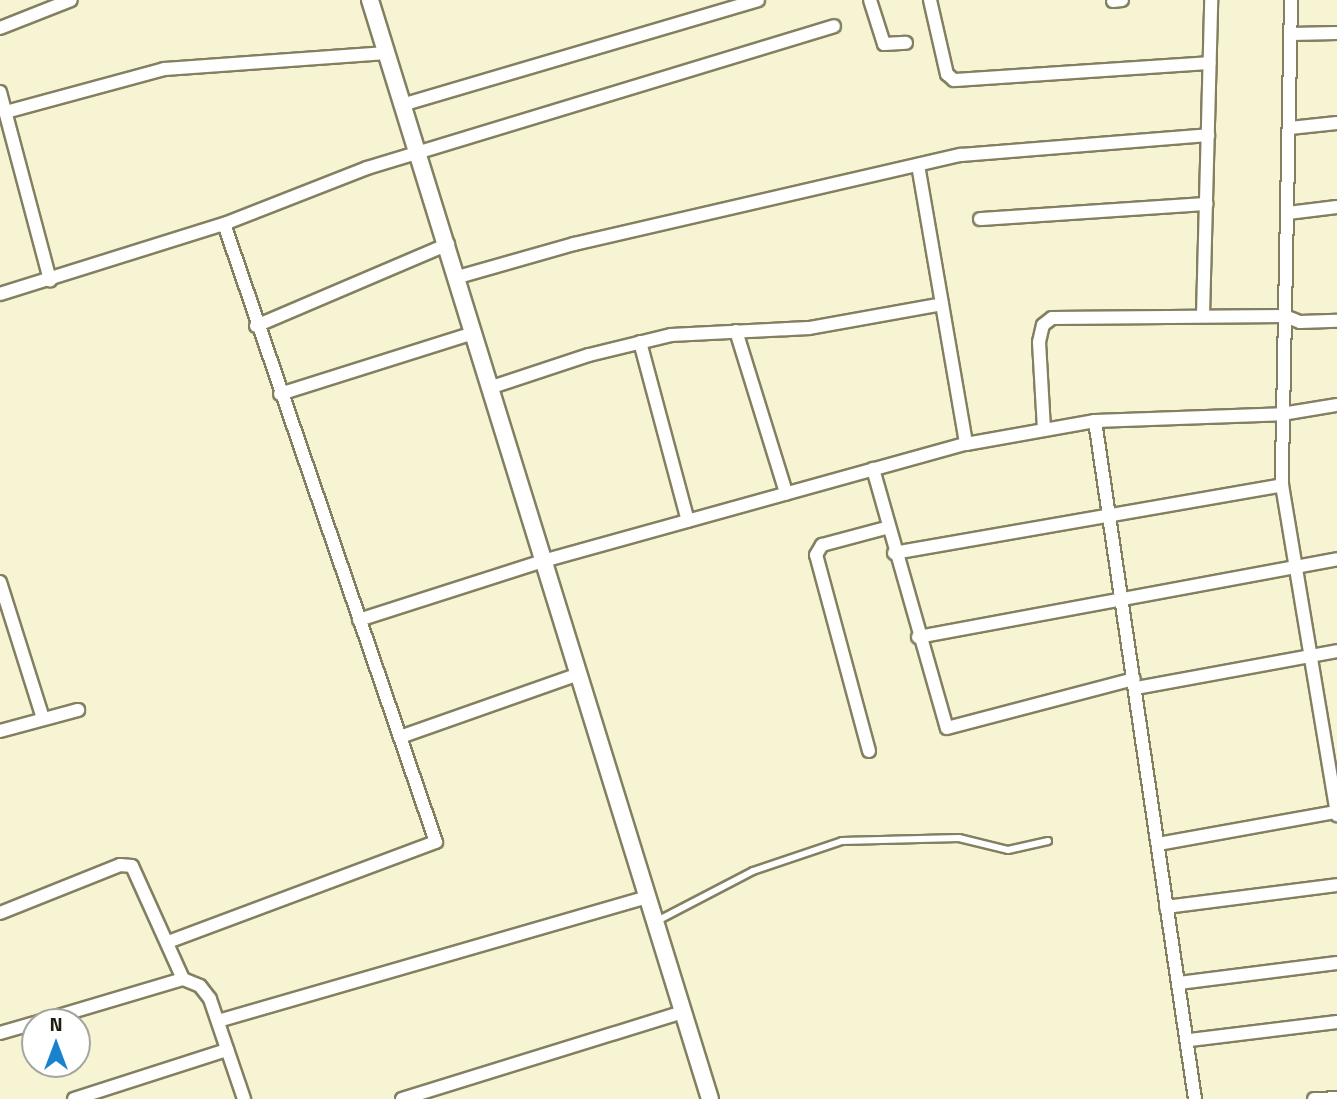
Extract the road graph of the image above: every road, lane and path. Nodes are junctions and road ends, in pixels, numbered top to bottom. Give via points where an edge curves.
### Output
1 (71, 0) edge
2 (758, 0) edge
3 (870, 0) edge
4 (930, 0) edge
5 (1211, 0) edge
6 (1291, 0) edge
7 (374, 1) edge
8 (728, 4) edge
9 (834, 26) dead end
10 (0, 28) edge
11 (1337, 33) edge
12 (1291, 34) junction
13 (906, 43) dead end
14 (387, 53) junction
15 (1209, 64) junction
16 (0, 92) edge
17 (405, 104) junction
18 (6, 111) junction
19 (1337, 122) edge
20 (1290, 128) junction
21 (5, 133) edge
22 (1208, 135) junction
23 (421, 154) junction
24 (918, 164) junction
25 (1207, 204) junction
26 (1337, 207) edge
27 (1288, 213) junction
28 (981, 219) dead end
29 (224, 224) junction
30 (448, 244) junction
31 (457, 277) junction
32 (50, 280) junction
33 (0, 294) edge
34 (942, 304) junction
35 (1203, 315) junction
36 (1284, 316) junction
37 (1337, 321) edge
38 (256, 326) junction
39 (736, 331) junction
40 (473, 333) junction
41 (640, 342) junction
42 (489, 388) junction
43 (280, 394) junction
44 (1337, 405) edge
45 (1282, 414) junction
46 (1095, 421) junction
47 (1044, 429) junction
48 (966, 444) junction
49 (873, 469) junction
50 (1282, 485) junction
51 (786, 493) junction
52 (1108, 514) junction
53 (688, 521) junction
54 (886, 528) junction
55 (894, 553) junction
56 (1337, 559) edge
57 (543, 561) junction
58 (1296, 566) junction
59 (0, 582) edge
60 (1121, 601) junction
61 (359, 620) junction
62 (918, 637) junction
63 (1337, 651) edge
64 (1308, 656) junction
65 (579, 674) junction
66 (1135, 683) junction
67 (78, 710) dead end
68 (43, 718) junction
69 (0, 731) edge
70 (400, 737) junction
71 (869, 751) dead end
72 (1337, 814) edge
73 (1048, 841) dead end
74 (1158, 844) junction
75 (1337, 885) edge
76 (647, 897) junction
77 (1166, 906) junction
78 (0, 913) edge
79 (655, 922) junction
80 (168, 942) junction
81 (1337, 962) edge
82 (183, 979) junction
83 (1179, 983) junction
84 (85, 1008) edge
85 (683, 1012) junction
86 (218, 1021) junction
87 (1337, 1022) edge
88 (21, 1027) edge
89 (0, 1033) edge
90 (1190, 1040) junction
91 (227, 1049) junction
92 (1337, 1098) edge
93 (74, 1099) edge
94 (244, 1099) edge
95 (401, 1099) edge
96 (710, 1099) edge
97 (1195, 1099) edge
98 (1314, 1099) edge

1 - 10 street
2 - 8 street
3 - 13 street via 884,44
4 - 15 street via 947,74 954,80
5 - 15 street
6 - 12 street
7 - 14 street
8 - 17 street
9 - 23 street
11 - 12 street
12 - 20 street
14 - 17 street
14 - 18 street via 164,69
15 - 22 street
16 - 18 street
17 - 23 street
18 - 21 street
19 - 20 street
20 - 27 street
21 - 32 street
22 - 24 street via 1023,148
22 - 25 street
23 - 29 street via 367,168
23 - 30 street
24 - 31 street via 574,244
24 - 34 street
25 - 28 street
25 - 35 street
26 - 27 street
27 - 36 street
29 - 32 street
29 - 38 street
30 - 31 street
30 - 38 street
31 - 40 street
32 - 33 street
34 - 39 street via 809,328
34 - 48 street
35 - 36 street
35 - 47 street via 1052,318 1039,334
36 - 37 street via 1300,322
36 - 45 street
38 - 43 street
39 - 41 street
39 - 51 street
40 - 42 street
40 - 43 street
41 - 42 street
41 - 53 street
42 - 57 street
43 - 61 street
44 - 45 street
45 - 46 street
45 - 50 street
46 - 47 street
46 - 52 street
47 - 48 street
48 - 49 street
49 - 51 street
49 - 54 street
50 - 52 street
50 - 58 street
51 - 53 street
52 - 55 street
52 - 60 street
53 - 57 street
54 - 55 street
54 - 71 street via 822,545 816,555
55 - 62 street
56 - 58 street
57 - 61 street
57 - 65 street
58 - 60 street
58 - 64 street
59 - 68 street
60 - 62 street
60 - 66 street
61 - 70 street
62 - 66 street via 943,725 951,729
63 - 64 street
64 - 66 street
64 - 72 street
65 - 70 street
65 - 76 street
66 - 74 street
67 - 68 street
68 - 69 street
70 - 80 street via 436,837 433,846
72 - 74 street
73 - 79 lane via 1008,850 959,838 842,841 753,871
74 - 77 street
75 - 77 street
76 - 79 street
76 - 86 street
77 - 83 street
78 - 80 street via 128,864
79 - 85 street
80 - 82 street
81 - 83 street
82 - 84 street
82 - 86 street via 205,991
83 - 90 street
85 - 95 street
85 - 96 street
86 - 91 street
87 - 90 street
88 - 89 street
90 - 97 street
91 - 93 street
91 - 94 street
92 - 98 street

